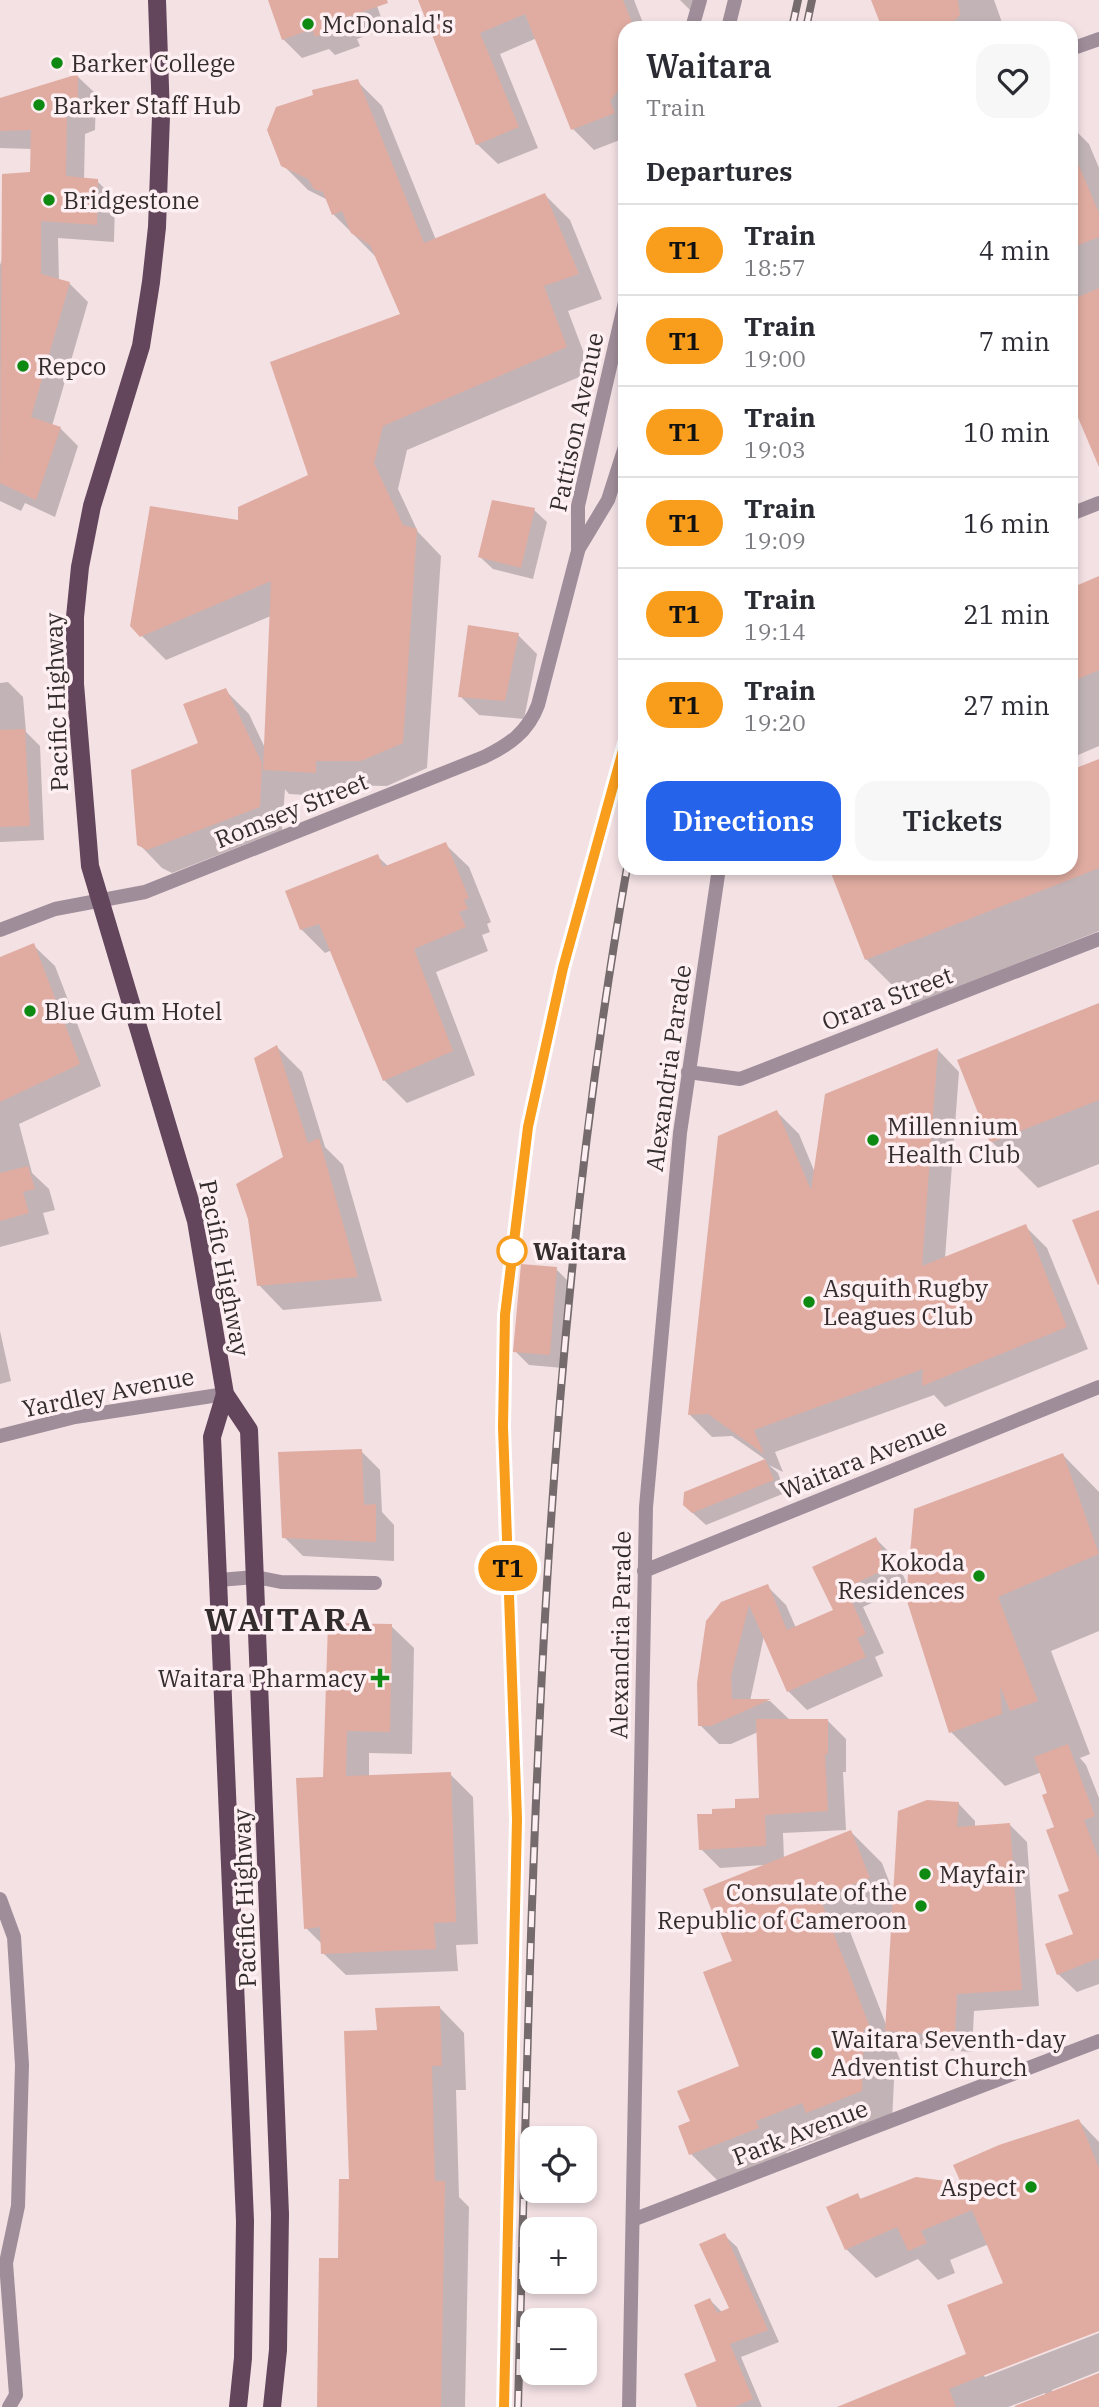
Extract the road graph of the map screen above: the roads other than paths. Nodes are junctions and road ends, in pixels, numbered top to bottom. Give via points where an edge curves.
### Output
1 (157, 0) edge
2 (700, 0) edge
3 (735, 0) edge
4 (694, 21) edge
5 (730, 21) edge
6 (1099, 38) edge
7 (1078, 46) edge
8 (618, 332) edge
9 (618, 469) edge
10 (1099, 503) edge
11 (1078, 511) edge
12 (578, 551) junction
13 (497, 751) joint
14 (718, 875) edge
15 (99, 900) junction
16 (0, 930) edge
17 (1099, 939) edge
18 (688, 1072) junction
19 (1099, 1387) edge
20 (225, 1394) junction
21 (0, 1437) edge
22 (644, 1571) junction
23 (256, 1577) junction
24 (219, 1580) junction
25 (375, 1583) dead end
26 (0, 1899) edge
27 (1099, 2041) edge
28 (635, 2220) junction
29 (3, 2266) edge
30 (0, 2325) edge
31 (13, 2345) junction
32 (9, 2407) edge
33 (238, 2407) edge
34 (272, 2407) edge
35 (629, 2407) edge

1 - 15 main road, Pacific Highway via 160,158 146,323 92,506 75,617 75,684 87,838
2 - 4 street
3 - 5 street
6 - 7 street
8 - 12 street, Pattison Avenue via 578,506
9 - 12 street, Pattison Avenue via 608,500
10 - 11 street
12 - 13 street, Pattison Avenue via 534,716 517,737
13 - 15 street, Romsey Street via 145,892
14 - 18 street, Alexandria Parade
15 - 16 street, Romsey Street via 55,909
15 - 20 main road, Pacific Highway via 195,1222
17 - 18 street, Orara Street via 740,1079
18 - 22 street, Alexandria Parade via 649,1470
19 - 22 street, Waitara Avenue
20 - 21 street, Yardley Avenue via 75,1417
20 - 23 main road, Pacific Highway via 249,1430
20 - 24 main road, Pacific Highway via 212,1437
22 - 28 street, Alexandria Parade
23 - 24 street
23 - 25 street via 281,1582
23 - 34 main road, Pacific Highway via 279,2214 278,2350
24 - 33 main road, Pacific Highway via 245,2221
26 - 29 street via 14,1937 22,2065 18,2206
27 - 28 street, Park Avenue
28 - 35 street, Alexandria Parade
29 - 31 street
30 - 31 street
31 - 32 street via 16,2395

